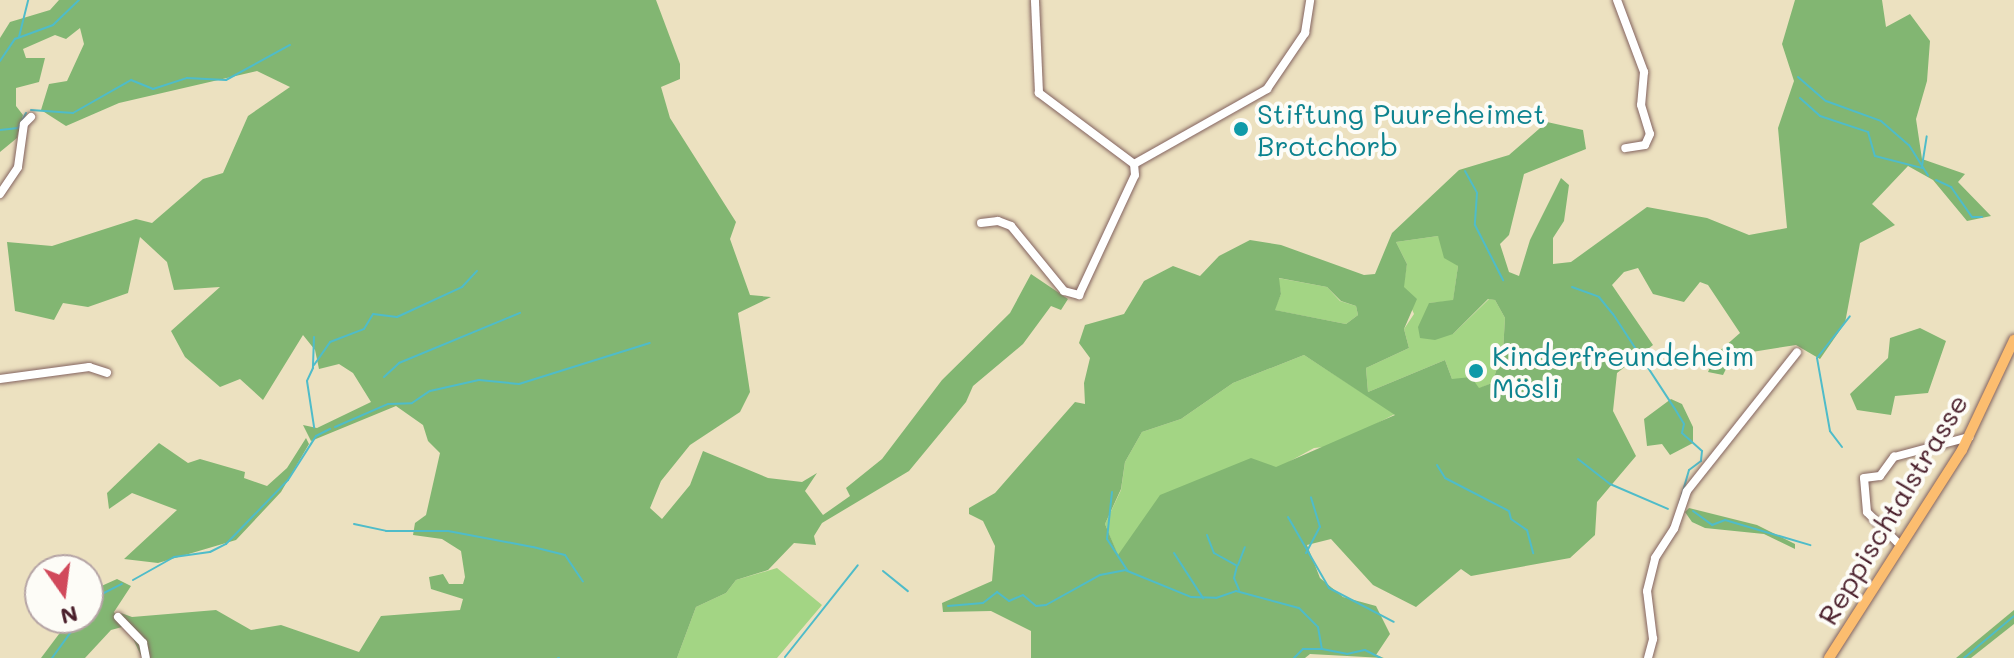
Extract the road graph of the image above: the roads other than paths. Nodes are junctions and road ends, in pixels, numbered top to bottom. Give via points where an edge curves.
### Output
1 (1035, 0) edge
2 (1310, 0) edge
3 (1617, 0) edge
4 (31, 117) dead end
5 (1625, 148) dead end
6 (1134, 164) junction
7 (0, 194) edge
8 (981, 223) dead end
9 (2014, 340) edge
10 (1797, 352) dead end
11 (107, 373) dead end
12 (0, 379) edge
13 (1969, 437) junction
14 (1901, 546) junction
15 (118, 617) dead end
16 (146, 658) edge
17 (1648, 658) edge
18 (1829, 658) edge

1 - 6 street via 1039,93
2 - 6 street via 1305,33 1267,89
3 - 5 street via 1644,72 1641,105 1650,134 1645,145
4 - 7 street via 24,124 18,167
6 - 8 street via 1135,175 1085,292 1064,291 1011,226
9 - 13 main road, Reppischtalstrasse
10 - 17 street via 1687,491 1674,529 1655,558 1644,601 1653,639
11 - 12 street via 89,367
13 - 14 main road, Reppischtalstrasse
13 - 14 street via 1894,457 1880,476 1864,478 1867,512
14 - 18 main road, Reppischtalstrasse
15 - 16 street via 143,643

